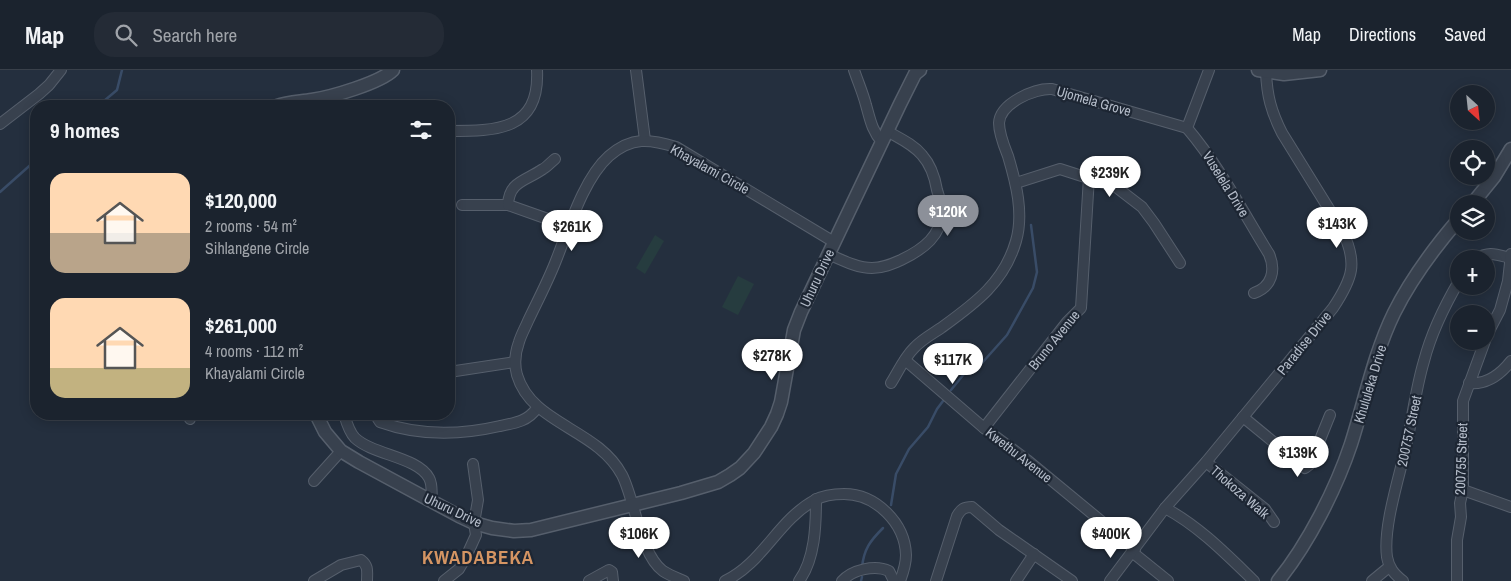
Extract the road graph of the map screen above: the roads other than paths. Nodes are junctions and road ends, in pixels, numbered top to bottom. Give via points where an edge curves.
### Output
1 (61, 70) edge
2 (393, 70) edge
3 (538, 70) edge
4 (636, 70) edge
5 (854, 70) edge
6 (1209, 70) edge
7 (1320, 70) edge
8 (915, 71) edge
9 (1262, 71) edge
10 (31, 100) edge
11 (310, 100) edge
12 (30, 101) edge
13 (0, 124) edge
14 (1187, 128) junction
15 (455, 131) edge
16 (885, 136) junction
17 (645, 140) junction
18 (1511, 149) edge
19 (555, 159) dead end
20 (1089, 177) junction
21 (1016, 183) junction
22 (1479, 195) edge
23 (462, 205) dead end
24 (508, 205) junction
25 (1450, 230) edge
26 (566, 233) junction
27 (834, 242) junction
28 (1495, 253) edge
29 (828, 254) junction
30 (1511, 256) edge
31 (1180, 264) dead end
32 (1254, 293) dead end
33 (1452, 295) edge
34 (1495, 320) edge
35 (1482, 350) edge
36 (905, 360) junction
37 (1511, 361) edge
38 (515, 362) junction
39 (455, 371) edge
40 (890, 383) dead end
41 (1469, 383) junction
42 (537, 408) junction
43 (1330, 415) dead end
44 (1243, 417) junction
45 (319, 420) edge
46 (347, 420) edge
47 (379, 420) edge
48 (984, 428) junction
49 (341, 451) junction
50 (1206, 462) junction
51 (473, 464) dead end
52 (314, 481) dead end
53 (1463, 490) junction
54 (816, 499) junction
55 (432, 501) junction
56 (633, 505) junction
57 (1511, 507) edge
58 (1165, 508) junction
59 (1274, 522) dead end
60 (474, 523) junction
61 (1133, 550) junction
62 (1034, 554) junction
63 (1389, 567) junction
64 (679, 580) edge
65 (314, 581) edge
66 (367, 581) edge
67 (444, 581) edge
68 (589, 581) edge
69 (613, 581) edge
70 (725, 581) edge
71 (799, 581) edge
72 (842, 581) edge
73 (894, 581) edge
74 (900, 581) edge
75 (936, 581) edge
76 (1016, 581) edge
77 (1072, 581) edge
78 (1110, 581) edge
79 (1168, 581) edge
80 (1254, 581) edge
81 (1278, 581) edge
82 (1372, 581) edge
83 (1403, 581) edge
84 (1457, 581) edge

1 - 10 street
2 - 11 street via 380,80
3 - 15 street via 532,105 520,120 497,129
4 - 17 street
5 - 16 street via 875,135
6 - 14 street
7 - 9 street via 1284,74
8 - 16 street, Uhuru Drive
9 - 44 street, Paradise Drive via 1270,106 1282,133 1342,230 1350,246 1352,262 1345,291
12 - 13 street
14 - 21 street, Ujomela Grove via 1043,88 1007,106 999,120
14 - 32 street, Vuselela Drive via 1219,170 1269,254 1273,273 1269,283
16 - 27 street, Uhuru Drive
16 - 29 street via 912,146 929,166 941,210 934,236 923,249 885,266 871,268
17 - 26 street, Khayalami Circle via 620,148 603,162
17 - 27 street, Khayalami Circle via 676,147
18 - 22 street
19 - 24 street via 518,183 508,196
20 - 21 street via 1060,168
20 - 31 street via 1116,187 1142,207
20 - 48 street, Bruno Avenue via 1081,308
21 - 36 street, Ujomela Grove via 1018,230 1008,264 997,281 981,296 914,348
23 - 24 street
24 - 26 street via 545,218
25 - 81 street, Khululeka Drive via 1413,279 1394,313 1381,344 1351,446 1334,487 1300,550
26 - 38 street, Khayalami Circle via 519,341
27 - 29 street, Uhuru Drive
28 - 30 street
29 - 56 street, Uhuru Drive via 794,330 782,402 767,435 754,453 740,468 718,482
30 - 34 street via 1508,281
33 - 63 street, 200757 Street via 1424,361 1387,533
35 - 41 street, 200755 Street
36 - 40 street, Ujomela Grove
36 - 48 street, Kwethu Avenue
37 - 41 street via 1494,378 1477,384
38 - 39 street
38 - 42 street, Khayalami Circle via 517,376
41 - 53 street, 200755 Street via 1463,401
42 - 47 street via 532,416 479,431 424,432
42 - 56 street, Khayalami Circle via 591,441 608,456 622,474
43 - 44 street via 1311,462 1305,468
44 - 50 street, Paradise Drive
45 - 49 street, Uhuru Drive
46 - 55 street via 355,438 422,469 429,478
48 - 61 street, Kwethu Avenue via 1028,460
49 - 52 street
49 - 55 street, Uhuru Drive
50 - 58 street, Paradise Drive
50 - 59 street, Thokoza Walk via 1265,509
51 - 60 street via 478,500
53 - 57 street
53 - 84 street, 200755 Street via 1457,540
54 - 70 street via 792,517 744,570
54 - 71 street via 810,559
54 - 74 street via 830,494 848,494 864,497 882,507 898,527 904,543 906,554
55 - 60 street, Uhuru Drive
56 - 60 street, Uhuru Drive via 531,530 492,528
56 - 64 street, Khayalami Circle via 651,554 662,570
58 - 61 street, Paradise Drive
58 - 80 street via 1220,548
60 - 67 street via 476,535 466,557 459,569
61 - 78 street, Paradise Drive
61 - 79 street, Kwethu Avenue
62 - 75 street via 972,507 966,507 958,516
62 - 76 street
62 - 77 street
63 - 82 street
63 - 83 street
65 - 66 street via 341,565 361,560 368,569
68 - 69 street via 609,570
72 - 73 street via 875,568 889,571

